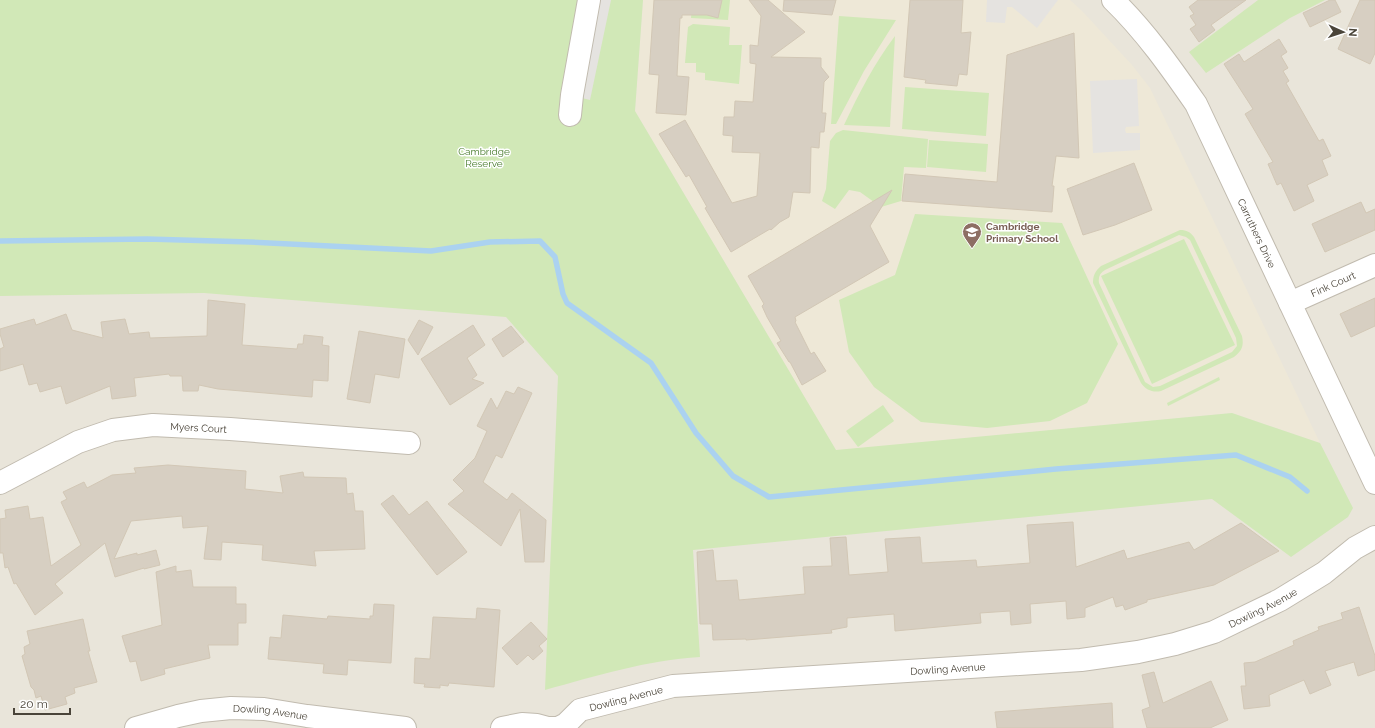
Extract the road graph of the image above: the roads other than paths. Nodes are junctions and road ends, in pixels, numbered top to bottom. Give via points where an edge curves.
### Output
1 (589, 0) edge
2 (1113, 0) edge
3 (570, 115) dead end
4 (1375, 265) edge
5 (1290, 303) junction
6 (409, 443) dead end
7 (0, 482) edge
8 (1375, 483) edge
9 (1375, 537) edge
10 (306, 722) edge
11 (136, 728) edge
12 (405, 728) edge
13 (502, 728) edge
14 (558, 728) edge

1 - 3 street
2 - 5 street, Carruthers Drive via 1132,18 1196,104
4 - 5 street, Fink Court
5 - 8 street, Carruthers Drive
6 - 7 street, Myers Court via 153,425 113,430 78,442
9 - 14 street, Dowling Avenue via 1280,600 1214,632 1175,644 1081,660 673,686 580,710
10 - 11 street, Dowling Avenue via 264,709 231,708 201,711
10 - 12 street, Dowling Avenue
13 - 14 street, Dowling Avenue via 522,724

